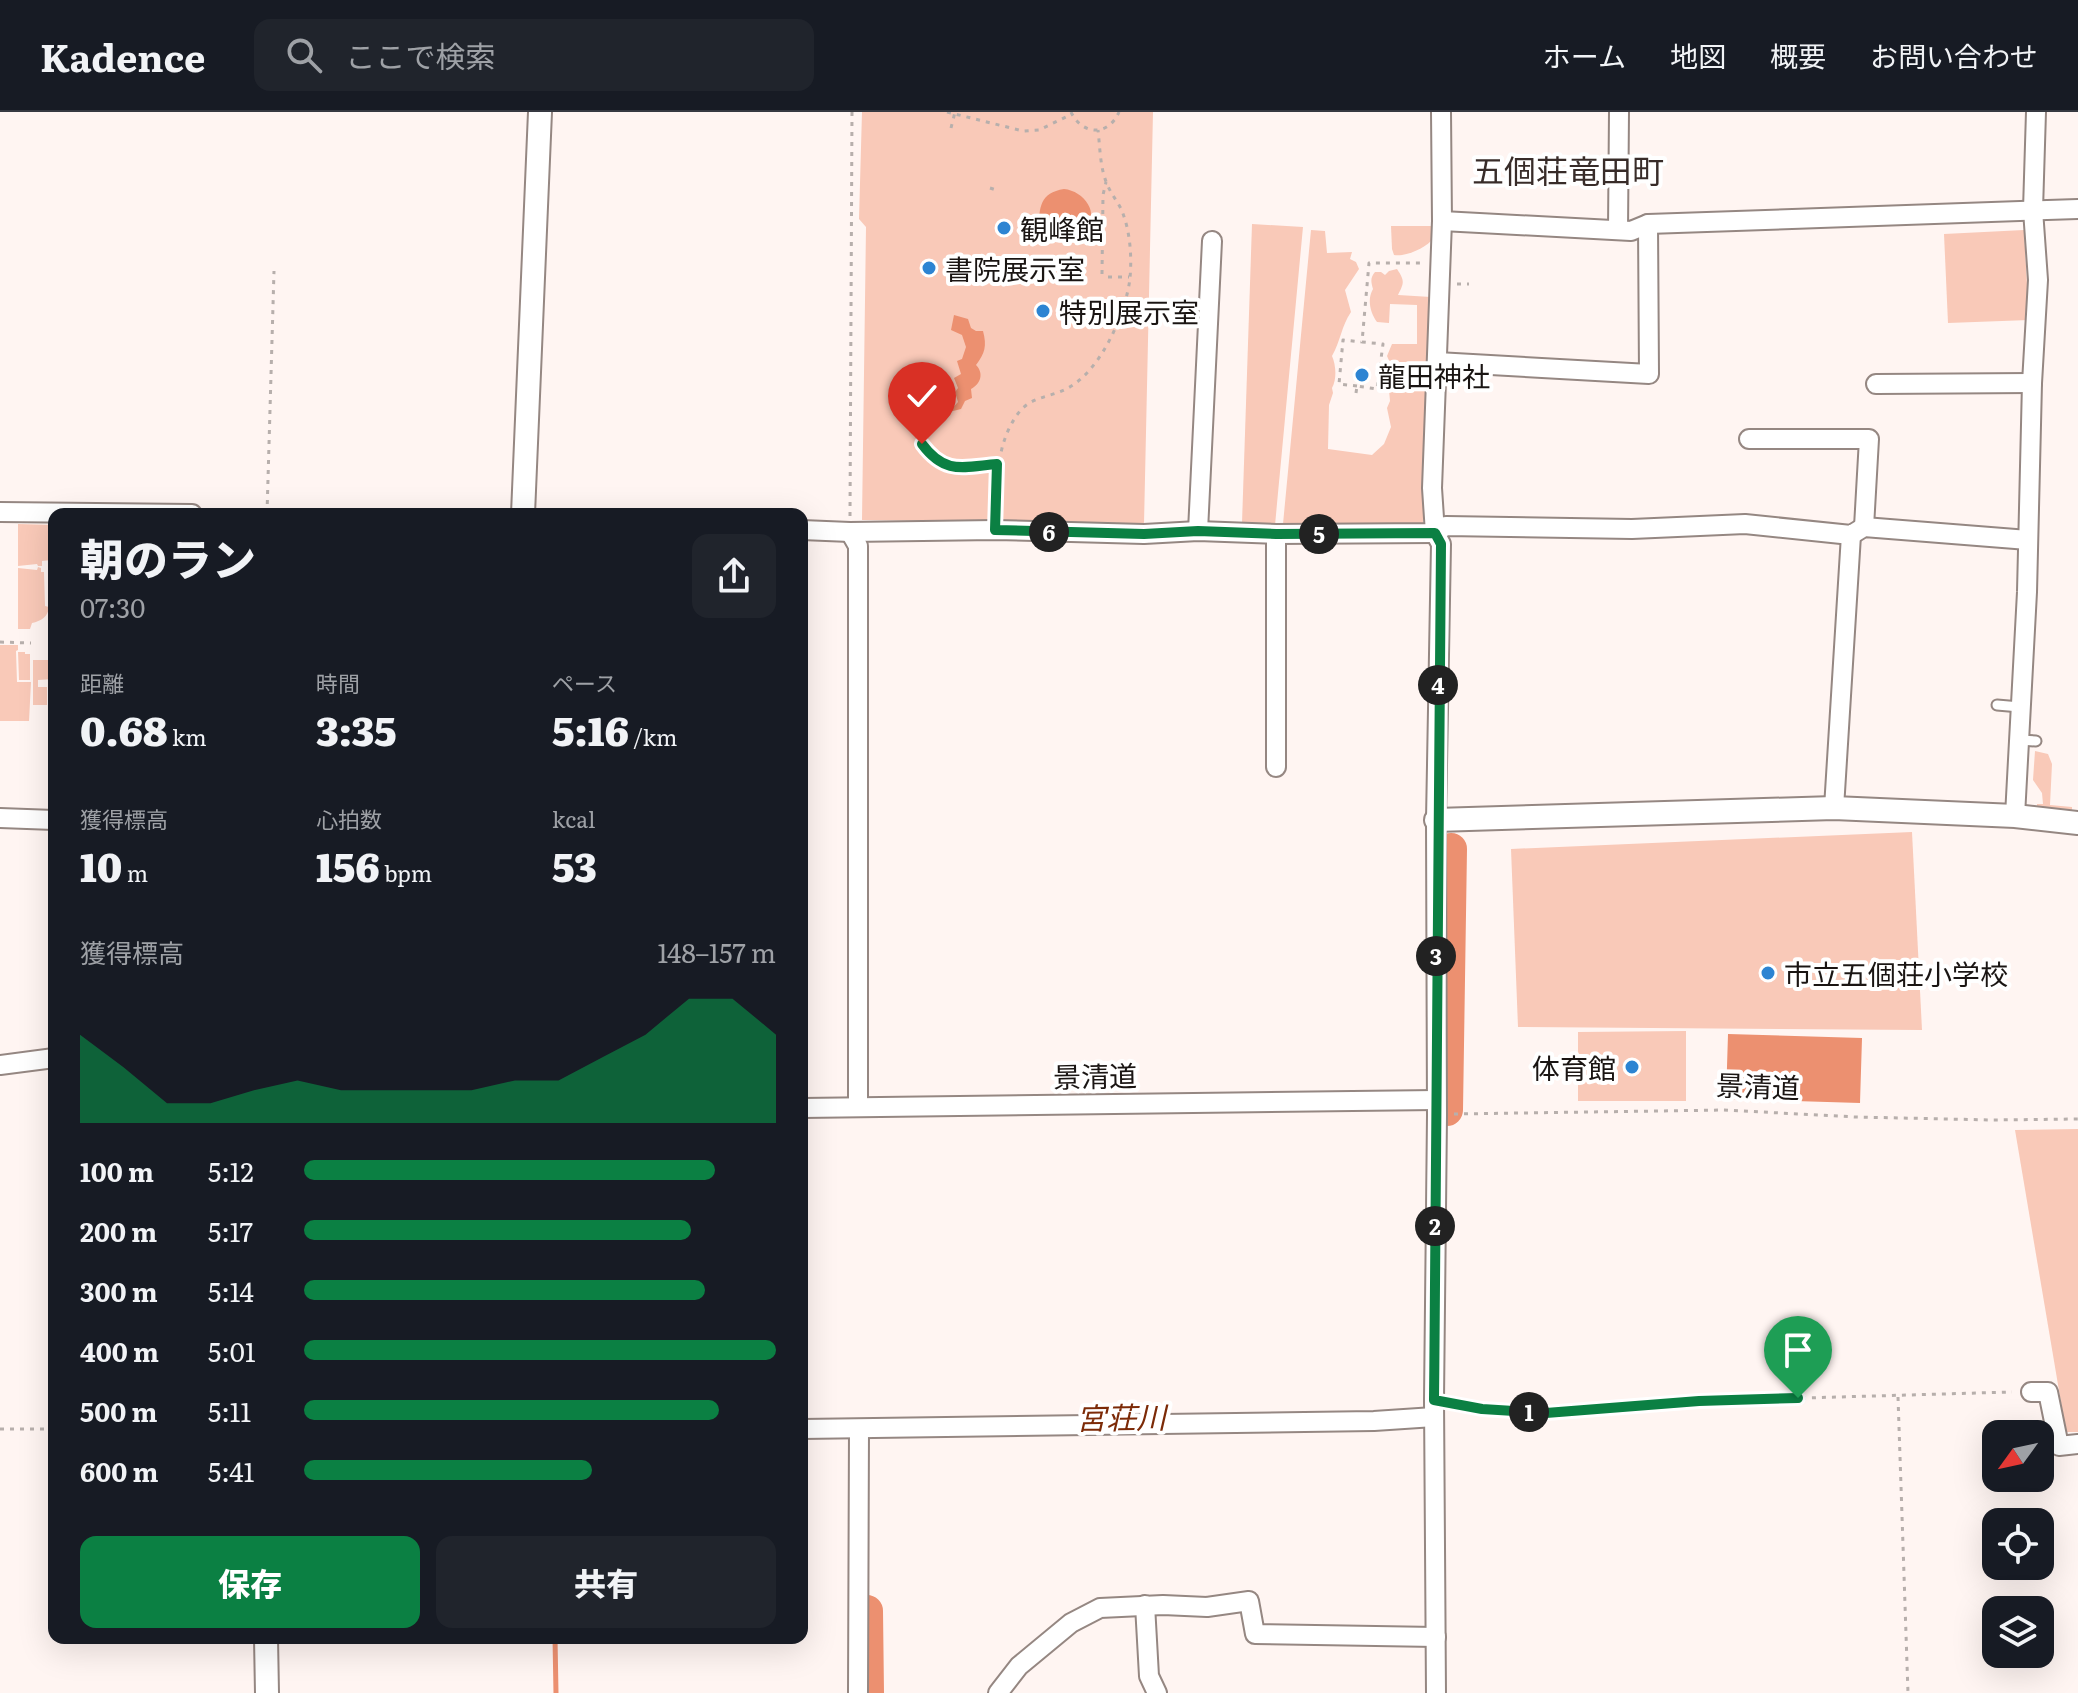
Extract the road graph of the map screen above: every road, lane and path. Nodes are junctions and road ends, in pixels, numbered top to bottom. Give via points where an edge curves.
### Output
1 (540, 112) edge
2 (852, 112) edge
3 (947, 112) edge
4 (1119, 112) edge
5 (1441, 112) edge
6 (1619, 112) edge
7 (2036, 112) edge
8 (955, 113) edge
9 (1071, 113) edge
10 (951, 128) dead end
11 (1098, 130) junction
12 (1106, 182) junction
13 (990, 188) dead end
14 (999, 191) dead end
15 (2078, 209) edge
16 (2033, 210) junction
17 (1442, 221) junction
18 (1648, 224) junction
19 (1618, 230) junction
20 (1212, 241) dead end
21 (1440, 263) junction
22 (274, 271) dead end
23 (1102, 274) dead end
24 (1108, 277) dead end
25 (1130, 277) junction
26 (1450, 284) dead end
27 (1469, 284) dead end
28 (1362, 342) junction
29 (1437, 370) junction
30 (1379, 372) junction
31 (2032, 383) junction
32 (1876, 384) dead end
33 (1357, 386) junction
34 (1356, 393) dead end
35 (911, 428) dead end
36 (1749, 439) dead end
37 (997, 464) junction
38 (267, 508) edge
39 (523, 508) edge
40 (0, 512) edge
41 (48, 512) edge
42 (808, 530) edge
43 (995, 530) junction
44 (1198, 531) junction
45 (1858, 531) junction
46 (850, 532) junction
47 (1435, 533) junction
48 (1276, 534) junction
49 (2028, 540) junction
50 (0, 642) edge
51 (31, 643) dead end
52 (1997, 705) dead end
53 (2020, 707) junction
54 (1276, 767) dead end
55 (1834, 808) junction
56 (2015, 816) junction
57 (0, 818) edge
58 (48, 820) edge
59 (1436, 820) junction
60 (2078, 823) edge
61 (48, 1059) edge
62 (0, 1065) edge
63 (858, 1106) junction
64 (808, 1108) edge
65 (1436, 1108) junction
66 (2078, 1119) edge
67 (2031, 1392) joint
68 (1898, 1395) junction
69 (1434, 1408) junction
70 (0, 1429) edge
71 (48, 1429) edge
72 (808, 1429) edge
73 (859, 1429) junction
74 (2078, 1444) edge
75 (1145, 1605) junction
76 (1436, 1637) junction
77 (266, 1644) edge
78 (267, 1693) edge
79 (858, 1693) edge
80 (998, 1693) edge
81 (1157, 1693) edge
82 (1436, 1693) edge
83 (1908, 1693) edge

1 - 39 street
2 - 46 path
3 - 8 path
4 - 11 path via 1113,123
5 - 17 street
6 - 19 street
7 - 16 street
8 - 9 path via 1023,131 1039,130
8 - 10 path
9 - 11 path via 1082,126
11 - 12 path
12 - 23 path
12 - 25 path via 1129,229
13 - 14 path
15 - 16 street
16 - 18 street
16 - 31 street via 2038,280
17 - 19 street
17 - 21 street
18 - 19 street
18 - 29 street via 1649,374
20 - 44 street
21 - 28 path via 1369,263
21 - 29 street
22 - 38 path
24 - 25 path
25 - 37 path via 1123,313 1098,359 1071,386 1022,409
26 - 27 path
28 - 30 path via 1383,344
28 - 33 path via 1343,340 1339,384
29 - 30 path
29 - 47 street
30 - 33 path via 1377,389
31 - 32 street
31 - 49 street
33 - 34 path
35 - 37 path via 931,457 944,465
36 - 45 street via 1869,439
37 - 43 path
40 - 41 street
42 - 46 street
43 - 44 street
43 - 46 street
44 - 48 street
45 - 47 street via 1745,524 1632,529 1446,526
45 - 49 street
45 - 55 street
46 - 63 street via 858,546
47 - 48 street
47 - 59 street via 1441,544
48 - 54 street
49 - 53 street
50 - 51 path
52 - 53 lane
53 - 56 street via 2028,740
55 - 56 street
55 - 59 street
56 - 60 street
57 - 58 street
59 - 65 street
61 - 62 street
63 - 64 street, 景清道
63 - 65 street, 景清道
65 - 66 path, 景清道 via 1468,1113 1724,1110 1870,1118
65 - 69 street
67 - 68 path
67 - 74 street via 2048,1392 2059,1446
68 - 69 path via 1699,1401 1546,1413
68 - 83 path
69 - 73 street via 1374,1421
69 - 76 street
70 - 71 path
72 - 73 street
73 - 79 street
75 - 76 street via 1207,1607 1249,1601 1255,1634
75 - 80 street via 1100,1608 1071,1623 1019,1666
75 - 81 street via 1149,1676
76 - 82 street
77 - 78 street

